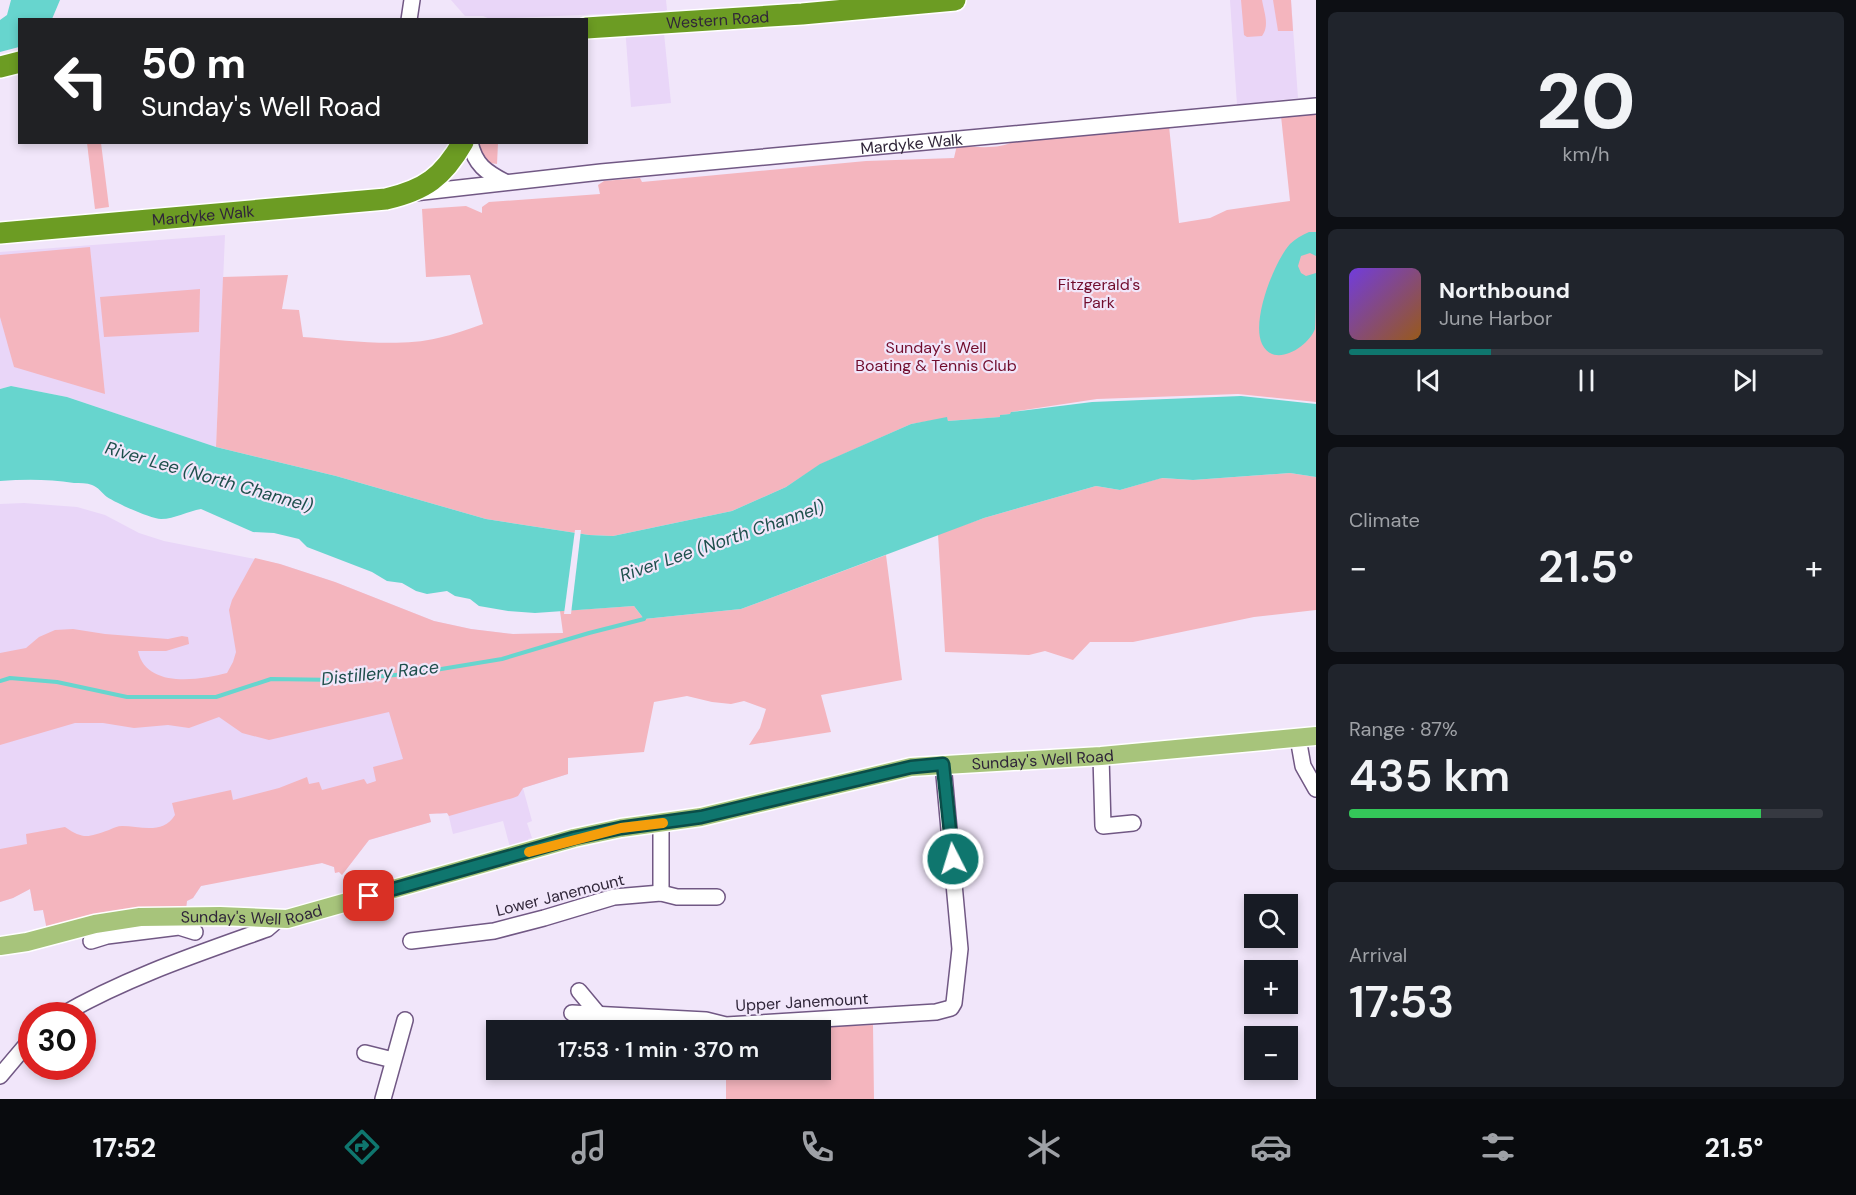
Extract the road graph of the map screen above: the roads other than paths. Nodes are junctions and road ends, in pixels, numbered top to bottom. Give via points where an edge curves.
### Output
1 (412, 0) edge
2 (956, 0) edge
3 (409, 18) edge
4 (588, 28) edge
5 (18, 62) edge
6 (0, 67) edge
7 (1316, 106) edge
8 (462, 144) edge
9 (471, 144) edge
10 (505, 182) junction
11 (407, 194) junction
12 (0, 233) edge
13 (1307, 737) edge
14 (1101, 756) junction
15 (943, 764) junction
16 (1316, 789) edge
17 (661, 823) junction
18 (1133, 823) dead end
19 (661, 894) junction
20 (717, 897) dead end
21 (275, 920) junction
22 (195, 933) dead end
23 (91, 941) dead end
24 (411, 941) dead end
25 (0, 946) edge
26 (579, 991) dead end
27 (85, 1002) edge
28 (572, 1013) dead end
29 (599, 1015) junction
30 (405, 1020) dead end
31 (365, 1053) dead end
32 (18, 1055) edge
33 (393, 1060) junction
34 (0, 1076) edge
35 (383, 1099) edge

1 - 3 street
2 - 4 highway, Western Road
5 - 6 highway
7 - 10 street, Mardyke Walk
8 - 11 highway, Mardyke Walk via 434,181
9 - 10 street via 480,167
10 - 11 street, Mardyke Walk
11 - 12 highway, Mardyke Walk via 373,202
13 - 14 main road, Sunday's Well Road
13 - 16 street via 1303,766
14 - 15 main road, Sunday's Well Road
14 - 18 street via 1103,826
15 - 17 main road, Sunday's Well Road via 911,767
15 - 29 street, Upper Janemount via 960,949 951,1008 726,1025 706,1020
17 - 19 street
17 - 21 main road, Sunday's Well Road via 574,838
19 - 20 street, Lower Janemount
19 - 24 street, Lower Janemount via 614,897 494,931
21 - 25 main road, Sunday's Well Road via 140,917
21 - 27 street via 267,929 152,971
22 - 23 street via 178,927
26 - 29 street
28 - 29 street, Upper Janemount
30 - 33 street
31 - 33 street
32 - 34 street
33 - 35 street

